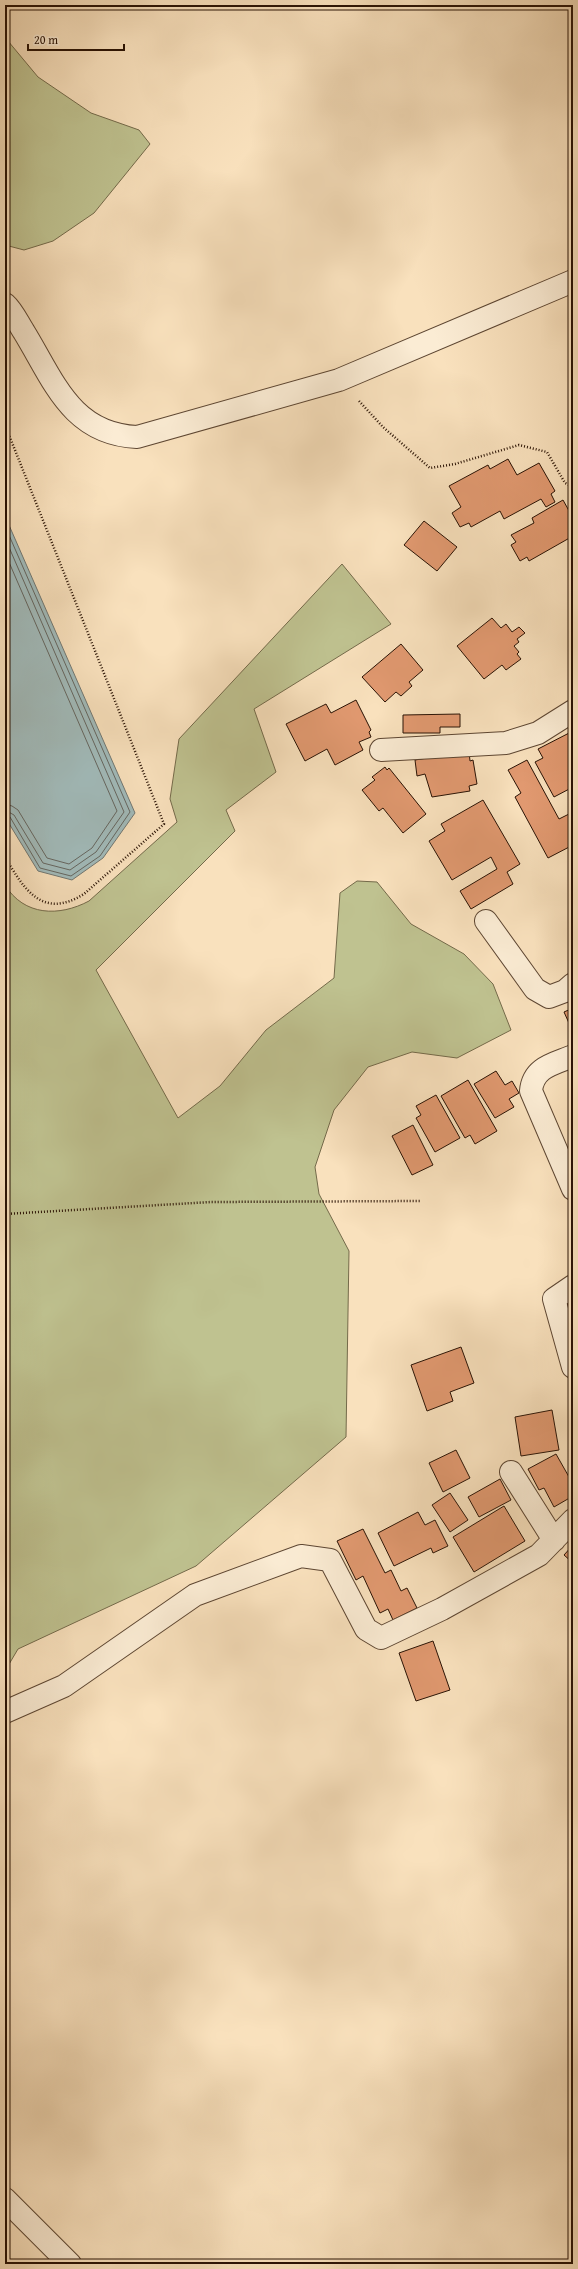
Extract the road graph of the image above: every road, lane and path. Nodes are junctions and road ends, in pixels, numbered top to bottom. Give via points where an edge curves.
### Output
1 (573, 281) edge
2 (5, 304) edge
3 (340, 380) junction
4 (5, 425) edge
5 (573, 487) edge
6 (573, 711) edge
7 (381, 750) dead end
8 (5, 857) edge
9 (486, 921) dead end
10 (573, 984) edge
11 (573, 1056) edge
12 (573, 1189) edge
13 (421, 1201) dead end
14 (5, 1214) edge
15 (573, 1286) edge
16 (573, 1367) edge
17 (511, 1472) dead end
18 (573, 1520) edge
19 (554, 1540) junction
20 (5, 1712) edge
21 (5, 2199) edge
22 (70, 2264) edge

1 - 3 street
2 - 3 street via 74,411 101,430 118,436 137,437
3 - 5 path via 383,427 430,468 455,464 519,445 547,452 565,483
4 - 8 path via 164,824 84,894 67,902 49,902 30,894 22,886
6 - 7 street via 538,733 506,743
9 - 10 street via 534,989 549,997 565,991
11 - 12 street via 539,1071 532,1082 531,1091
13 - 14 path via 211,1202
15 - 16 street via 554,1299
17 - 19 street
18 - 19 street
19 - 20 street via 539,1555 442,1609 381,1638 366,1629 330,1560 301,1556 195,1595 64,1686
21 - 22 street

